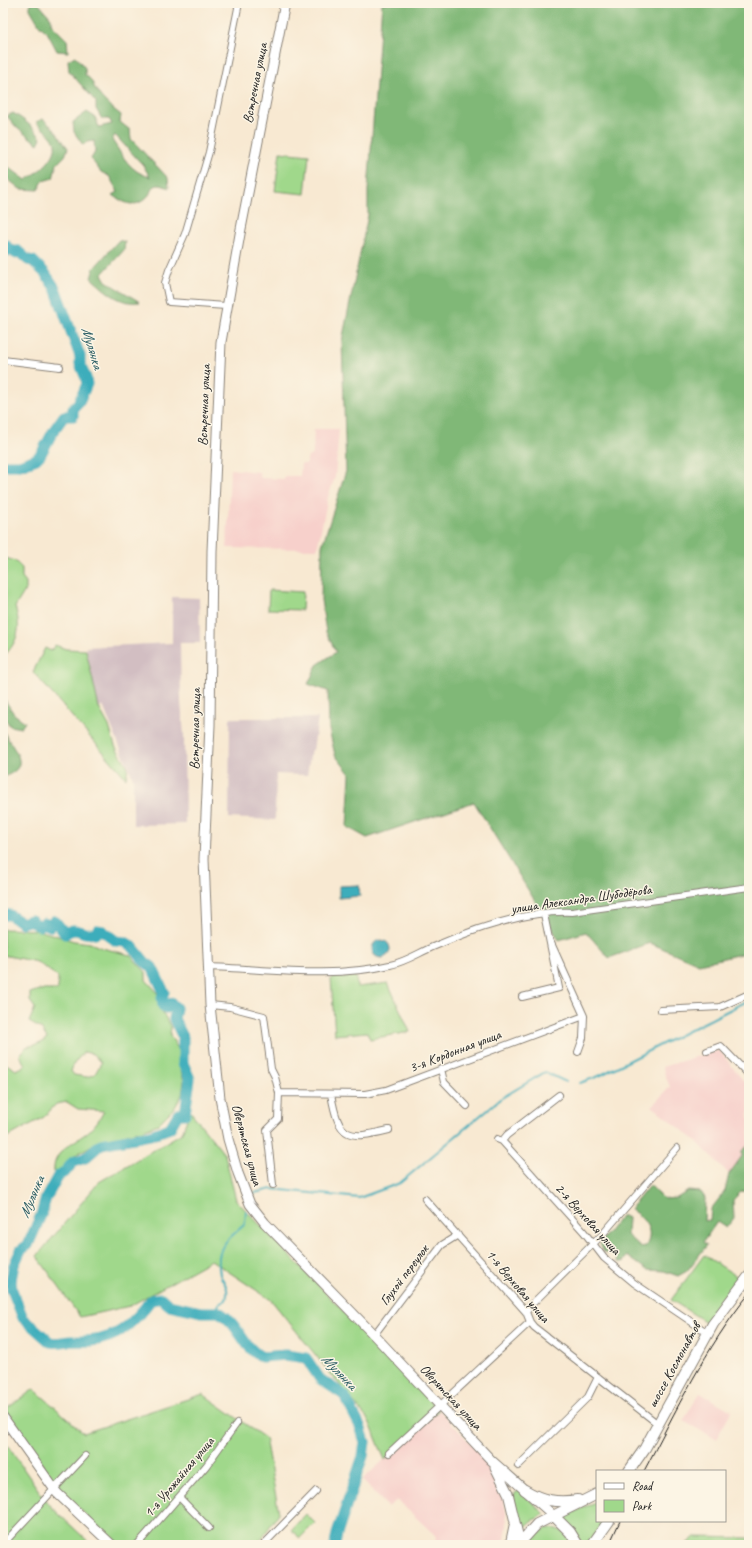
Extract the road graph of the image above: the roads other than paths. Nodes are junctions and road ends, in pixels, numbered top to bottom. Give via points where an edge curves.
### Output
1 (239, 3) edge
2 (285, 3) edge
3 (226, 306) junction
4 (3, 360) edge
5 (60, 367) dead end
6 (206, 814) joint
7 (749, 888) edge
8 (544, 914) junction
9 (551, 943) junction
10 (208, 966) junction
11 (749, 994) edge
12 (522, 997) dead end
13 (210, 1005) junction
14 (661, 1010) dead end
15 (584, 1016) junction
16 (708, 1051) dead end
17 (578, 1052) dead end
18 (441, 1069) junction
19 (749, 1075) edge
20 (280, 1093) junction
21 (331, 1094) junction
22 (559, 1095) dead end
23 (467, 1106) dead end
24 (389, 1130) dead end
25 (677, 1148) dead end
26 (273, 1185) dead end
27 (425, 1200) dead end
28 (458, 1234) junction
29 (592, 1245) junction
30 (749, 1276) edge
31 (749, 1286) edge
32 (526, 1312) junction
33 (530, 1322) junction
34 (708, 1333) junction
35 (374, 1335) junction
36 (598, 1377) junction
37 (440, 1406) junction
38 (3, 1417) edge
39 (237, 1423) dead end
40 (658, 1424) junction
41 (388, 1454) dead end
42 (85, 1456) dead end
43 (491, 1460) junction
44 (518, 1466) dead end
45 (630, 1470) edge
46 (639, 1470) edge
47 (54, 1488) junction
48 (525, 1490) junction
49 (316, 1491) dead end
50 (596, 1495) edge
51 (179, 1497) junction
52 (588, 1499) junction
53 (553, 1516) junction
54 (515, 1518) junction
55 (607, 1524) edge
56 (209, 1528) dead end
57 (3, 1544) edge
58 (520, 1544) edge
59 (112, 1545) edge
60 (137, 1545) edge
61 (264, 1545) edge
62 (510, 1545) edge
63 (578, 1545) edge
64 (592, 1545) edge
65 (599, 1545) edge

1 - 3 street via 209,152 185,234 165,283 169,302
2 - 3 main road, Встречная улица
3 - 6 main road, Встречная улица via 220,362 212,551
4 - 5 street
6 - 10 main road, Оверятская улица via 204,869
7 - 8 street, улица Александра Шубодёрова
8 - 9 street
8 - 10 street, улица Александра Шубодёрова via 499,923 436,946 399,963 380,967 303,972
9 - 12 street via 560,988
9 - 15 street
10 - 13 main road, Оверятская улица
11 - 14 street via 720,1007
13 - 20 street via 230,1007 264,1016 271,1069
13 - 35 main road, Оверятская улица via 215,1059 227,1132 250,1204 265,1223
15 - 17 street via 583,1038
15 - 18 street, 3-я Кордонная улица
16 - 19 street via 721,1046
18 - 21 street, 3-я Кордонная улица via 386,1090 365,1094
18 - 23 street via 444,1082
20 - 21 street, 3-я Кордонная улица
20 - 26 street via 278,1119 267,1130
21 - 24 street via 340,1127 348,1134 365,1135
22 - 29 street, 2-я Верховая улица via 500,1140 584,1232
25 - 29 street
27 - 28 street, 1-я Верховая улица
28 - 32 street, 1-я Верховая улица
28 - 35 street, Глухой переулок via 442,1245
29 - 32 street
29 - 34 street, 2-я Верховая улица via 634,1283
30 - 34 main road, шоссе Космонавтов
31 - 46 main road, шоссе Космонавтов via 702,1354
32 - 33 street, 1-я Верховая улица
33 - 36 street, 1-я Верховая улица
33 - 37 street
34 - 40 main road, шоссе Космонавтов
35 - 37 main road, Оверятская улица
36 - 40 street, 1-я Верховая улица
36 - 44 street via 588,1397
37 - 41 street
37 - 43 main road, Оверятская улица
38 - 47 main road
39 - 51 street, 1-я Урожайная улица via 206,1466
40 - 45 main road, шоссе Космонавтов via 636,1464
42 - 47 street
43 - 48 main road, Оверятская улица
43 - 54 main road, Оверятская улица via 508,1493
47 - 57 street
47 - 59 main road
48 - 52 main road via 548,1501
48 - 53 main road, Оверятская улица
49 - 61 street
50 - 52 main road
51 - 56 street
51 - 60 street, 1-я Урожайная улица
52 - 53 main road
53 - 58 main road via 537,1524
53 - 63 main road via 570,1532
54 - 58 main road, Оверятская улица
54 - 62 main road
55 - 64 main road
55 - 65 main road

